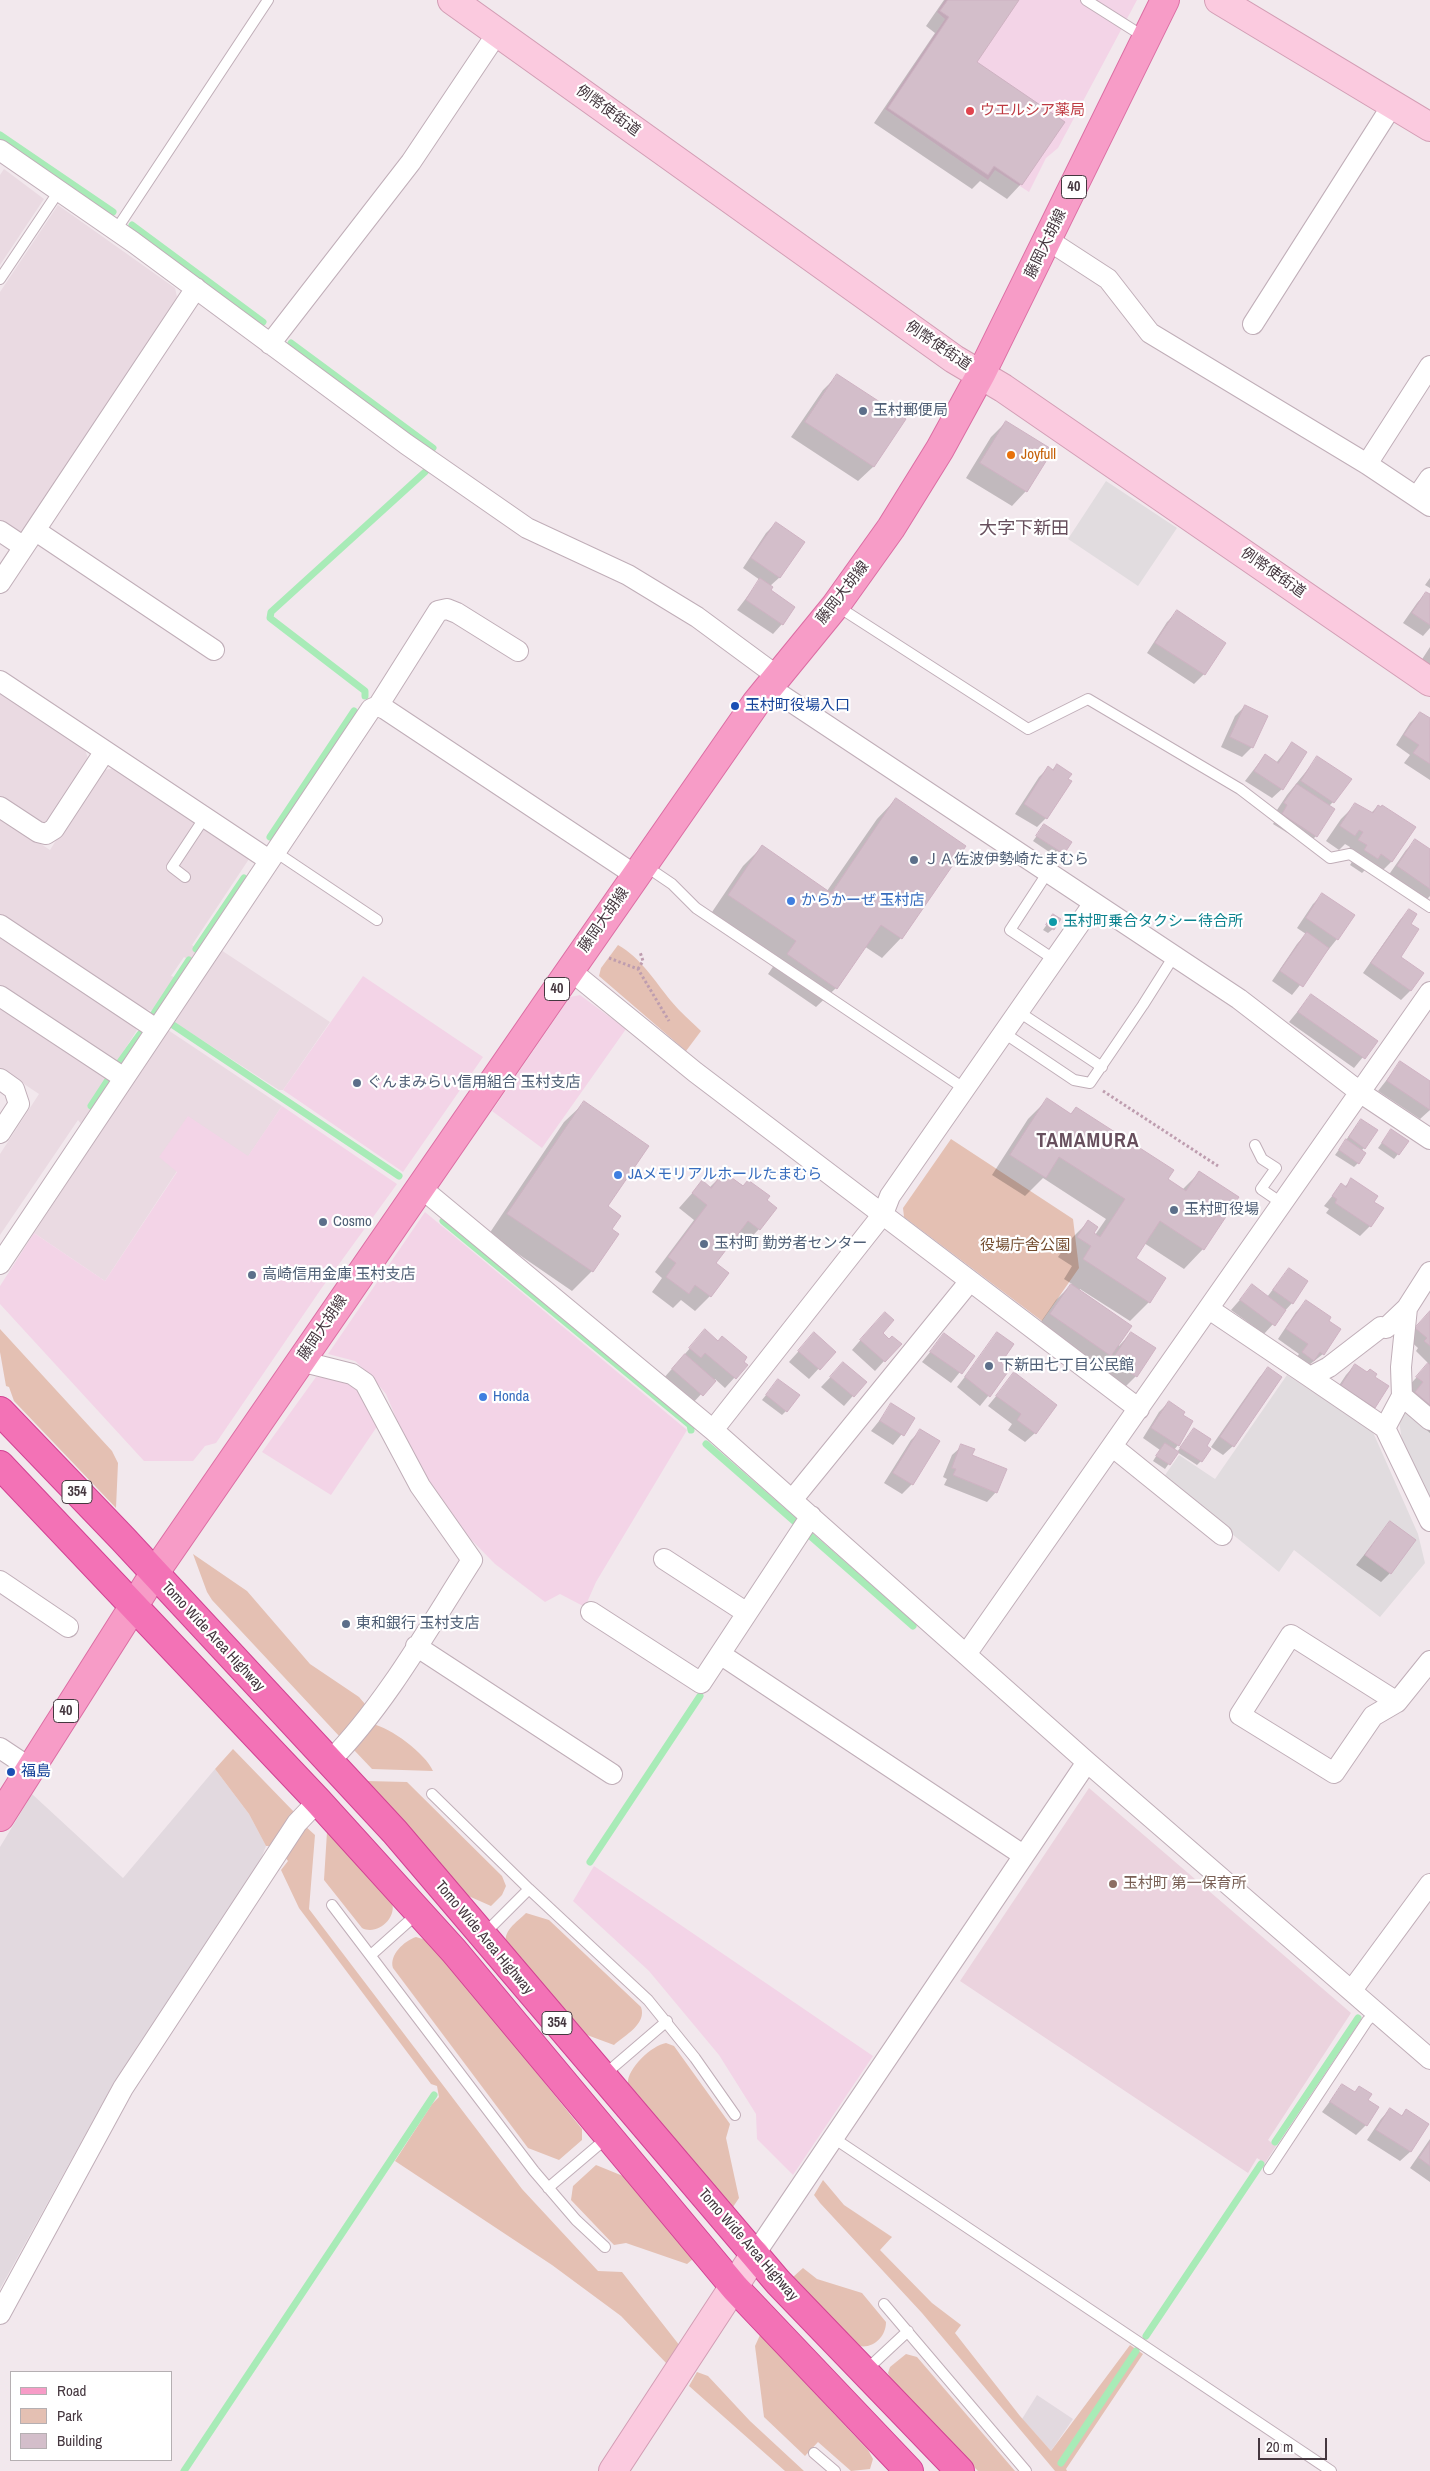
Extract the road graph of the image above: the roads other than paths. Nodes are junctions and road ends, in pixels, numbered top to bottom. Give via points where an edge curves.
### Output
1 (268, 0) edge
2 (452, 0) edge
3 (1086, 0) edge
4 (1165, 0) edge
5 (1219, 0) edge
6 (498, 32) junction
7 (1146, 38) junction
8 (1393, 104) junction
9 (1430, 128) edge
10 (0, 152) edge
11 (59, 191) junction
12 (116, 230) junction
13 (1048, 240) junction
14 (0, 278) edge
15 (196, 288) junction
16 (1253, 324) dead end
17 (270, 344) junction
18 (1430, 366) edge
19 (981, 374) junction
20 (1367, 464) junction
21 (1430, 478) edge
22 (1424, 501) edge
23 (0, 531) edge
24 (36, 531) junction
25 (24, 547) junction
26 (0, 583) edge
27 (836, 605) junction
28 (214, 650) dead end
29 (518, 651) dead end
30 (0, 681) edge
31 (773, 681) junction
32 (1430, 682) edge
33 (378, 706) junction
34 (105, 751) junction
35 (0, 807) edge
36 (205, 817) junction
37 (272, 856) junction
38 (640, 870) junction
39 (1048, 872) junction
40 (185, 877) dead end
41 (1094, 903) junction
42 (1430, 907) edge
43 (377, 920) dead end
44 (0, 925) edge
45 (1174, 956) junction
46 (1055, 960) junction
47 (570, 970) junction
48 (1430, 992) edge
49 (0, 996) edge
50 (1018, 1012) junction
51 (156, 1029) junction
52 (1004, 1033) junction
53 (1102, 1067) junction
54 (124, 1078) junction
55 (0, 1079) edge
56 (965, 1089) junction
57 (1361, 1093) junction
58 (0, 1133) edge
59 (1430, 1139) edge
60 (1256, 1145) dead end
61 (420, 1187) junction
62 (1283, 1204) junction
63 (883, 1214) junction
64 (0, 1264) edge
65 (1430, 1272) edge
66 (970, 1281) junction
67 (1407, 1308) junction
68 (1209, 1309) junction
69 (300, 1361) junction
70 (1310, 1377) junction
71 (1402, 1396) junction
72 (1139, 1409) junction
73 (0, 1411) edge
74 (1430, 1420) edge
75 (1385, 1428) junction
76 (713, 1430) junction
77 (1113, 1447) junction
78 (5, 1472) edge
79 (792, 1500) junction
80 (811, 1516) junction
81 (1430, 1521) edge
82 (1222, 1535) dead end
83 (664, 1558) dead end
84 (154, 1574) junction
85 (0, 1581) edge
86 (133, 1606) junction
87 (591, 1612) dead end
88 (747, 1613) junction
89 (68, 1627) dead end
90 (416, 1646) junction
91 (967, 1653) junction
92 (720, 1654) junction
93 (1430, 1661) edge
94 (1397, 1702) junction
95 (0, 1748) edge
96 (330, 1761) junction
97 (1087, 1762) junction
98 (30, 1768) junction
99 (612, 1774) dead end
100 (432, 1794) dead end
101 (318, 1801) junction
102 (0, 1817) edge
103 (1023, 1855) junction
104 (1430, 1884) edge
105 (529, 1889) junction
106 (332, 1905) dead end
107 (418, 1912) junction
108 (482, 1936) junction
109 (371, 1956) junction
110 (1352, 1990) junction
111 (1376, 2012) junction
112 (666, 2021) junction
113 (1430, 2059) edge
114 (604, 2075) junction
115 (735, 2115) dead end
116 (608, 2138) junction
117 (835, 2139) junction
118 (1269, 2169) dead end
119 (548, 2188) junction
120 (605, 2247) dead end
121 (755, 2254) junction
122 (735, 2288) junction
123 (884, 2304) dead end
124 (0, 2314) edge
125 (908, 2331) junction
126 (864, 2372) junction
127 (814, 2453) dead end
128 (898, 2467) edge
129 (613, 2471) edge
130 (835, 2471) edge
131 (960, 2471) edge
132 (1026, 2471) edge
133 (1331, 2471) edge

1 - 12 lane
2 - 6 main road, 例幣使街道
3 - 7 lane
4 - 7 main road, 藤岡大胡線 / 40
5 - 8 main road
6 - 17 street via 411,162
6 - 19 main road, 例幣使街道 via 954,359
7 - 13 main road, 藤岡大胡線 / 40
8 - 9 main road
8 - 16 street
10 - 11 street
11 - 12 street
11 - 14 lane
12 - 15 street
13 - 19 main road, 藤岡大胡線 / 40
13 - 20 street via 1108,279 1150,332
15 - 17 street
15 - 24 street
17 - 31 street via 527,528 628,575 710,626
18 - 20 street
19 - 27 main road, 藤岡大胡線 / 40 via 891,528
19 - 32 main road, 例幣使街道
20 - 22 street
21 - 22 street
23 - 25 street
24 - 25 street
24 - 28 street
25 - 26 street
27 - 31 main road, 藤岡大胡線 / 40
27 - 42 lane via 1028,729 1088,699 1240,789 1330,858 1350,854
29 - 33 street via 457,613 447,609 438,611
30 - 34 street
31 - 38 main road, 藤岡大胡線 / 40
31 - 39 street
33 - 37 street via 365,716
33 - 38 street
34 - 35 street via 54,829 46,834
34 - 36 street
36 - 37 street
36 - 40 lane via 172,867
37 - 43 lane
37 - 51 street
38 - 47 main road, 藤岡大胡線 / 40
38 - 56 lane via 672,884 696,908
39 - 41 street
39 - 46 lane via 1010,930
41 - 45 street
41 - 46 street
44 - 51 street
45 - 53 lane
45 - 57 street via 1239,998
46 - 50 street
47 - 61 main road, 藤岡大胡線 / 40
47 - 63 street via 664,1048
48 - 57 street
49 - 54 street
50 - 52 street
50 - 53 lane
51 - 54 street
52 - 53 lane via 1074,1080 1090,1083
52 - 56 street
54 - 64 street
55 - 58 street via 14,1089 19,1104
56 - 63 street via 890,1196
57 - 59 street
57 - 62 street
60 - 62 lane via 1262,1159 1276,1168 1261,1189
61 - 69 main road, 藤岡大胡線 / 40
61 - 76 street
62 - 68 street
63 - 66 street
63 - 76 street
65 - 67 street
66 - 72 street
66 - 79 street
67 - 70 street via 1386,1328 1381,1327
67 - 71 street via 1401,1367
68 - 70 street
68 - 72 street
69 - 84 main road, 藤岡大胡線 / 40
69 - 90 street via 352,1374 365,1383 420,1486 472,1560
70 - 75 street
71 - 74 street
71 - 75 street
72 - 77 street
73 - 84 highway, Tomo Wide Area Highway / 354
75 - 81 street
76 - 79 street
77 - 82 street
77 - 91 street
78 - 86 highway, 354
79 - 80 street
80 - 88 street
80 - 91 street
83 - 88 street
84 - 86 main road, 藤岡大胡線 / 40
84 - 96 highway, Tomo Wide Area Highway / 354
85 - 89 street
86 - 98 main road, 藤岡大胡線 / 40
86 - 101 highway, 354
87 - 92 street via 700,1683
88 - 92 street
90 - 96 street via 358,1730
90 - 99 street
91 - 97 street
92 - 103 street
93 - 94 street
94 - 94 street via 1373,1716 1334,1773 1240,1715 1291,1635
95 - 98 street
96 - 108 highway, Tomo Wide Area Highway / 354 via 395,1832
97 - 103 street
97 - 110 street
98 - 102 main road, 藤岡大胡線 / 40
100 - 105 lane
101 - 107 highway, 354
101 - 124 street via 297,1823 123,2088
103 - 117 street
104 - 110 street
105 - 108 lane
105 - 112 lane via 615,1967
106 - 109 lane
107 - 109 lane
107 - 116 highway, 354
108 - 114 highway, Tomo Wide Area Highway / 354
109 - 119 lane
110 - 111 street
111 - 113 street
111 - 118 lane
112 - 114 lane
112 - 115 lane
114 - 121 highway, Tomo Wide Area Highway / 354
116 - 119 lane
116 - 122 highway, 354
117 - 121 street
117 - 133 lane
119 - 120 lane
121 - 122 main road
121 - 126 highway, Tomo Wide Area Highway / 354
122 - 128 highway, 354
122 - 129 main road
123 - 125 lane
125 - 126 lane
125 - 132 lane
126 - 131 highway, Tomo Wide Area Highway / 354
127 - 130 lane

